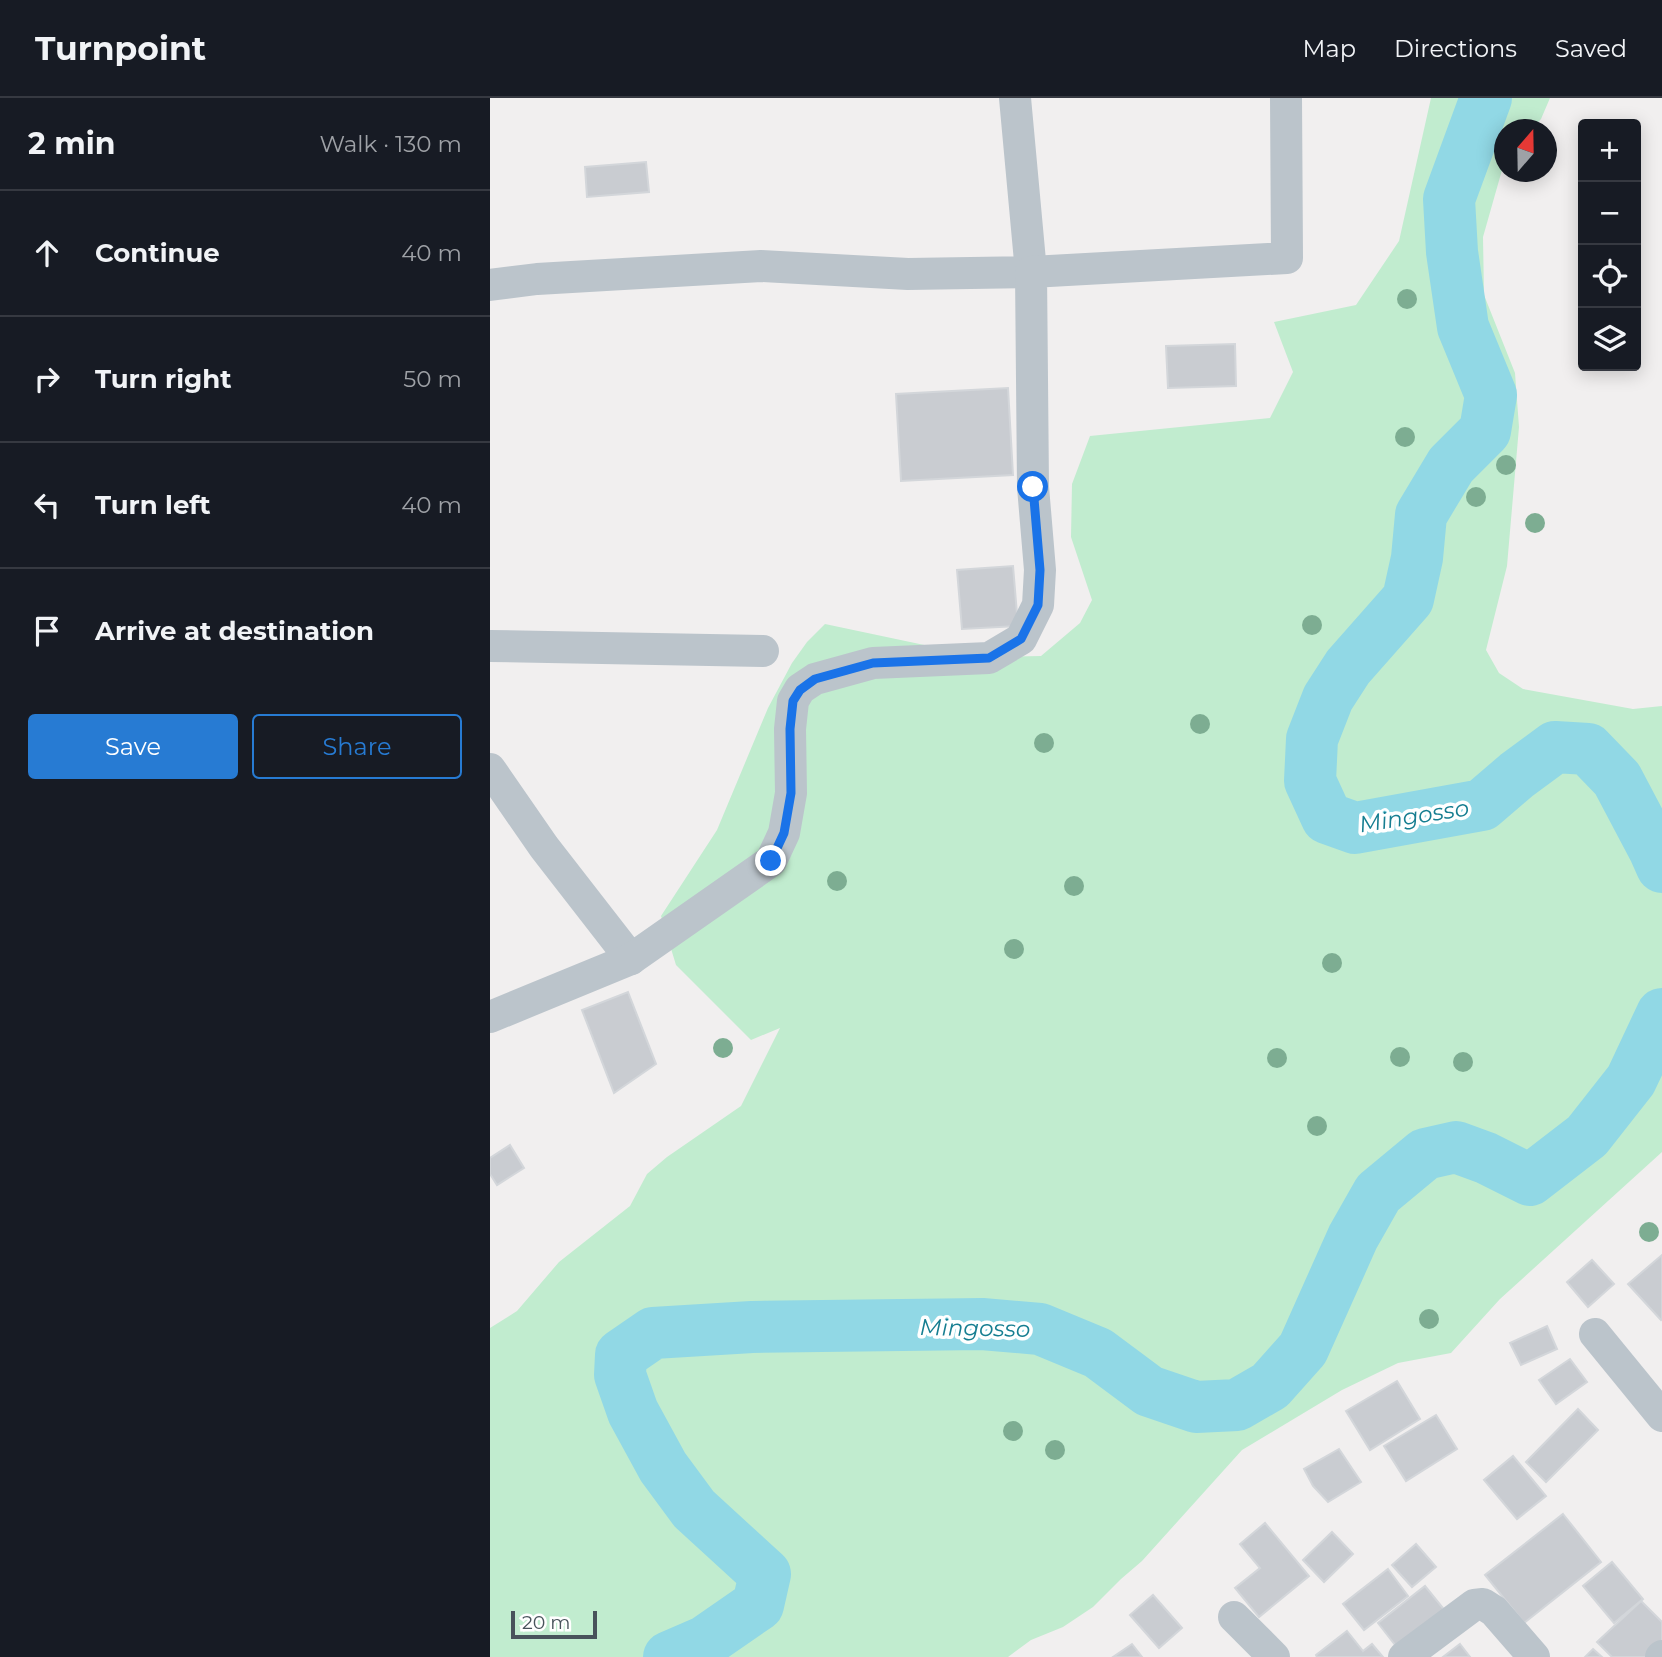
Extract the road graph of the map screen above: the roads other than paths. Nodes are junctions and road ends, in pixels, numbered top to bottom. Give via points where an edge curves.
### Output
1 (1015, 98) edge
2 (1286, 98) edge
3 (1031, 272) junction
4 (490, 285) edge
5 (490, 646) edge
6 (763, 651) dead end
7 (490, 769) edge
8 (631, 959) junction
9 (490, 1017) edge
10 (1595, 1334) dead end
11 (1662, 1416) edge
12 (1234, 1617) dead end
13 (1274, 1657) edge
14 (1404, 1657) edge
15 (1534, 1657) edge

1 - 3 street
2 - 3 street via 1287,258
3 - 4 street via 908,274 761,266
3 - 8 street via 1033,487 1039,582 1038,605 1021,639 989,658 873,663 815,679 800,690 793,701 790,729 791,793 784,833 771,861
5 - 6 street
7 - 8 street
8 - 9 street
10 - 11 street
12 - 13 street
14 - 15 street via 1474,1605 1483,1604

